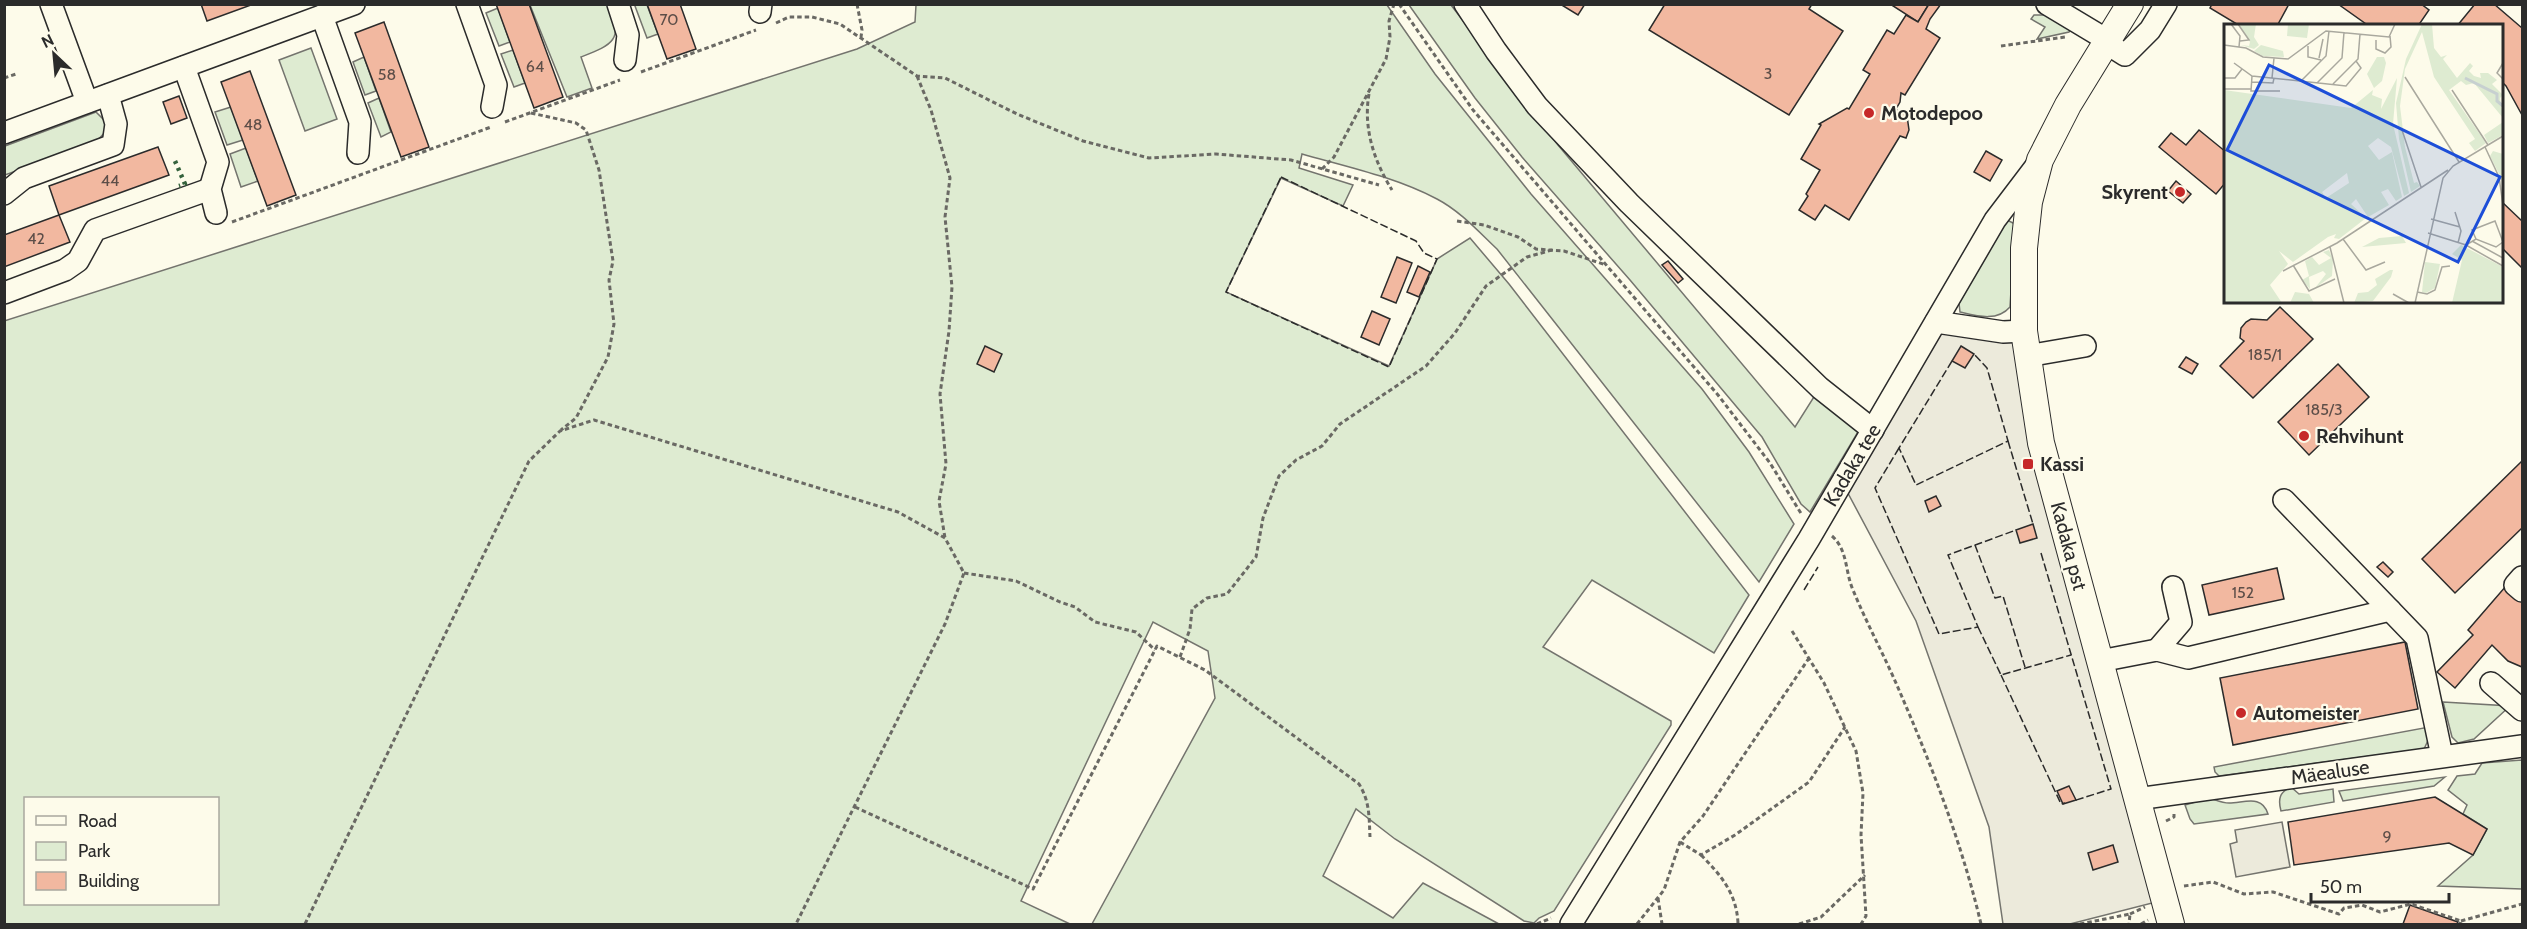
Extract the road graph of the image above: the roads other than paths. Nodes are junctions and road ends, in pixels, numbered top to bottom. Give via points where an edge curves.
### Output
1 (51, 4) edge
2 (354, 4) edge
3 (467, 4) edge
4 (618, 4) edge
5 (1465, 4) edge
6 (2047, 4) edge
7 (2130, 4) edge
8 (2166, 4) edge
9 (322, 16) junction
10 (2106, 42) junction
11 (184, 67) junction
12 (628, 71) road end
13 (108, 95) junction
14 (87, 102) junction
15 (492, 107) dead end
16 (4, 133) edge
17 (358, 153) dead end
18 (2040, 160) junction
19 (210, 189) junction
20 (4, 194) edge
21 (216, 213) dead end
22 (4, 292) edge
23 (1936, 322) junction
24 (2026, 344) junction
25 (2085, 346) dead end
26 (1873, 430) junction
27 (2284, 500) dead end
28 (2523, 577) edge
29 (2173, 587) dead end
30 (2523, 591) edge
31 (2390, 610) junction
32 (2157, 650) junction
33 (2100, 661) junction
34 (2491, 683) dead end
35 (2523, 710) edge
36 (2523, 746) edge
37 (2442, 756) junction
38 (2137, 798) junction
39 (1571, 924) edge
40 (2171, 924) edge

1 - 14 street
2 - 9 street
3 - 15 street via 496,85
4 - 12 street via 628,35
5 - 26 street via 1537,106 1629,203 1820,388
6 - 10 street
7 - 10 main road, Kadaka tee
8 - 10 street via 2150,30 2125,56
9 - 11 street
9 - 17 street via 360,122
10 - 18 main road, Kadaka tee
11 - 13 street
11 - 19 street via 218,162
13 - 14 street
13 - 20 street via 116,124 113,145 24,178
14 - 16 street
18 - 23 street, Kadaka tee via 1995,220
18 - 24 main road, Kadaka pst via 2029,202 2024,248
19 - 21 street
19 - 22 street via 95,230 78,261
23 - 24 street via 2003,332
23 - 26 street, Kadaka tee
24 - 25 street
24 - 33 main road, Kadaka pst via 2041,443
26 - 39 street, Kadaka tee
27 - 31 street
28 - 30 street via 2515,585
29 - 32 street via 2181,622
31 - 32 street via 2188,658
31 - 37 street via 2416,638
32 - 33 street
33 - 38 main road, Kadaka pst
34 - 35 street
36 - 37 street, Mäealuse
37 - 38 street, Mäealuse
38 - 40 main road, Kadaka pst

